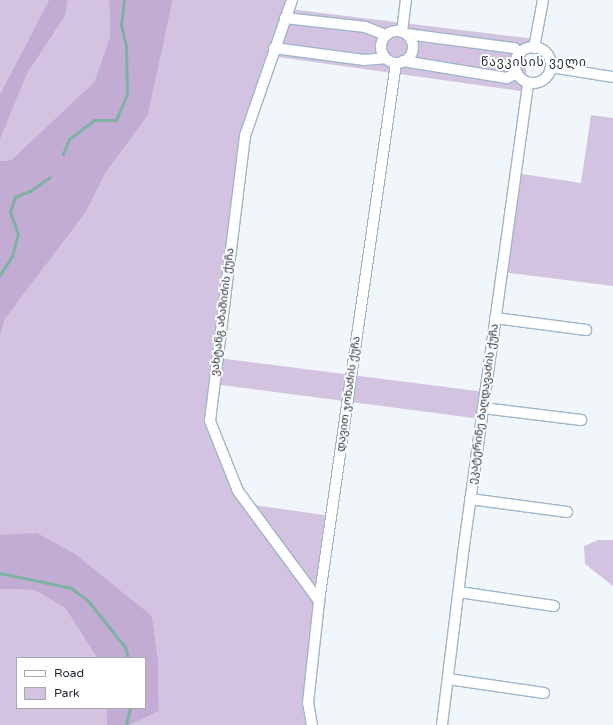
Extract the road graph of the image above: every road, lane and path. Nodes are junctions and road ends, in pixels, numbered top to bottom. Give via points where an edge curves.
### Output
1 (292, 0) edge
2 (406, 0) edge
3 (543, 0) edge
4 (285, 18) junction
5 (404, 33) junction
6 (386, 35) junction
7 (274, 48) junction
8 (534, 48) junction
9 (520, 53) junction
10 (385, 58) junction
11 (400, 62) junction
12 (551, 67) junction
13 (517, 73) junction
14 (613, 77) edge
15 (528, 82) junction
16 (495, 318) junction
17 (586, 330) dead end
18 (483, 408) junction
19 (581, 420) dead end
20 (470, 499) junction
21 (567, 512) dead end
22 (459, 592) junction
23 (319, 601) junction
24 (554, 606) dead end
25 (448, 679) junction
26 (544, 693) dead end
27 (312, 725) edge
28 (442, 725) edge

1 - 4 street, ვახტანგ აბაშიძის ქუჩა
2 - 5 street
3 - 8 street
4 - 6 street via 365,27
4 - 7 street, ვახტანგ აბაშიძის ქუჩა
5 - 6 street via 394,31
5 - 9 street via 514,48
5 - 11 street via 413,47 411,54
6 - 10 street via 381,45
7 - 10 street via 364,60
7 - 23 street, ვახტანგ აბაშიძის ქუჩა via 245,136 210,421 238,491
8 - 9 street
8 - 12 street via 545,52
9 - 13 street via 516,61
10 - 11 street
11 - 13 street via 507,78
11 - 23 street, დავით ჯოხაძის ქუჩა
12 - 14 street
12 - 15 street via 545,79 540,82
13 - 15 street
15 - 16 street, ეკატერინე ბაღდავაძის ქუჩა
16 - 17 street
16 - 18 street, ეკატერინე ბაღდავაძის ქუჩა
18 - 19 street
18 - 20 street, ეკატერინე ბაღდავაძის ქუჩა
20 - 21 street
20 - 22 street, ეკატერინე ბაღდავაძის ქუჩა
22 - 24 street
22 - 25 street, ეკატერინე ბაღდავაძის ქუჩა
23 - 27 street, დავით ჯოხაძის ქუჩა via 308,703
25 - 26 street
25 - 28 street, ეკატერინე ბაღდავაძის ქუჩა

